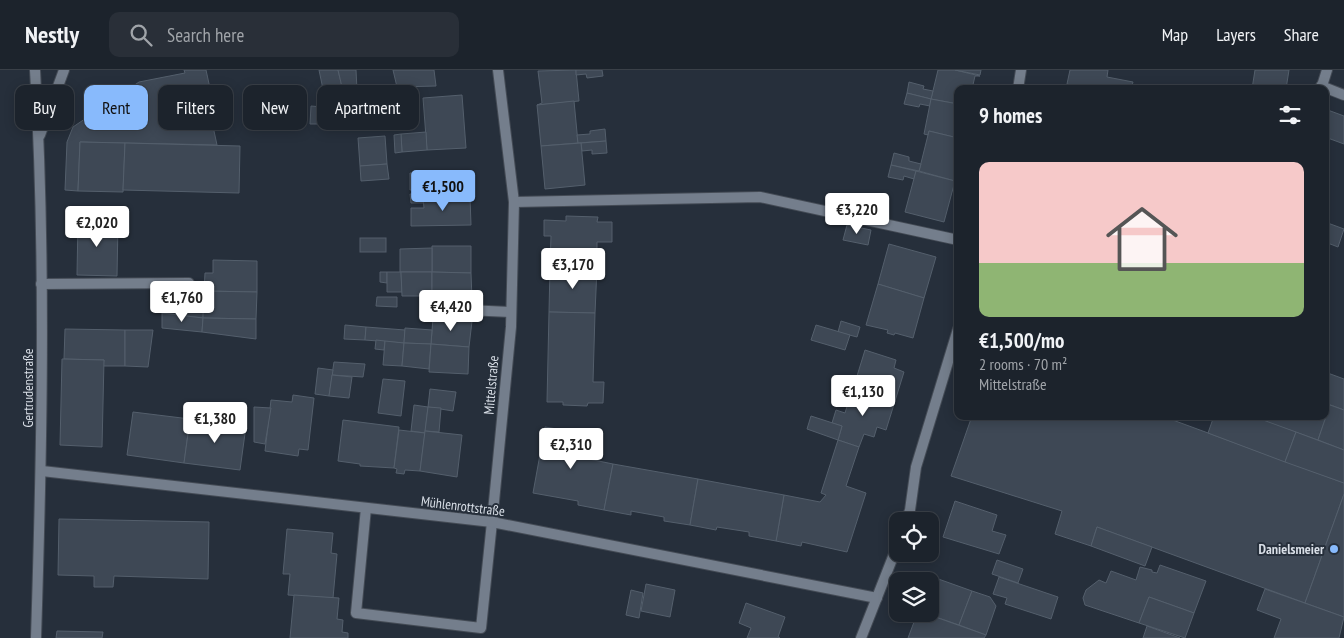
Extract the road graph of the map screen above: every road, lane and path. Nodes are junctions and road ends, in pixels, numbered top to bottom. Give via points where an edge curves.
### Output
1 (35, 70) edge
2 (64, 70) edge
3 (498, 70) edge
4 (1021, 70) edge
5 (1327, 70) edge
6 (1019, 85) edge
7 (1322, 85) edge
8 (1329, 89) edge
9 (1344, 94) edge
10 (39, 138) junction
11 (514, 202) junction
12 (954, 239) edge
13 (190, 283) dead end
14 (42, 284) junction
15 (425, 308) dead end
16 (511, 312) junction
17 (954, 342) edge
18 (42, 471) junction
19 (366, 508) junction
20 (909, 512) edge
21 (492, 522) junction
22 (891, 562) edge
23 (877, 598) junction
24 (36, 638) edge
25 (861, 638) edge

1 - 10 street, Gertrudenstraße
2 - 10 street, Gertrudenstraße
3 - 11 street, Mittelstraße
4 - 6 street
5 - 7 street
8 - 9 street
10 - 14 street, Gertrudenstraße
11 - 12 street via 760,197
11 - 16 street, Mittelstraße
13 - 14 street
14 - 18 street, Gertrudenstraße
15 - 16 street
16 - 21 street, Mittelstraße
17 - 20 street via 916,467
18 - 19 street, Mühlenrottstraße
18 - 24 street, Gertrudenstraße
19 - 21 street, Mühlenrottstraße
19 - 21 street, Mittelstraße via 356,613 481,628
21 - 23 street, Mühlenrottstraße
22 - 23 street
23 - 25 street

